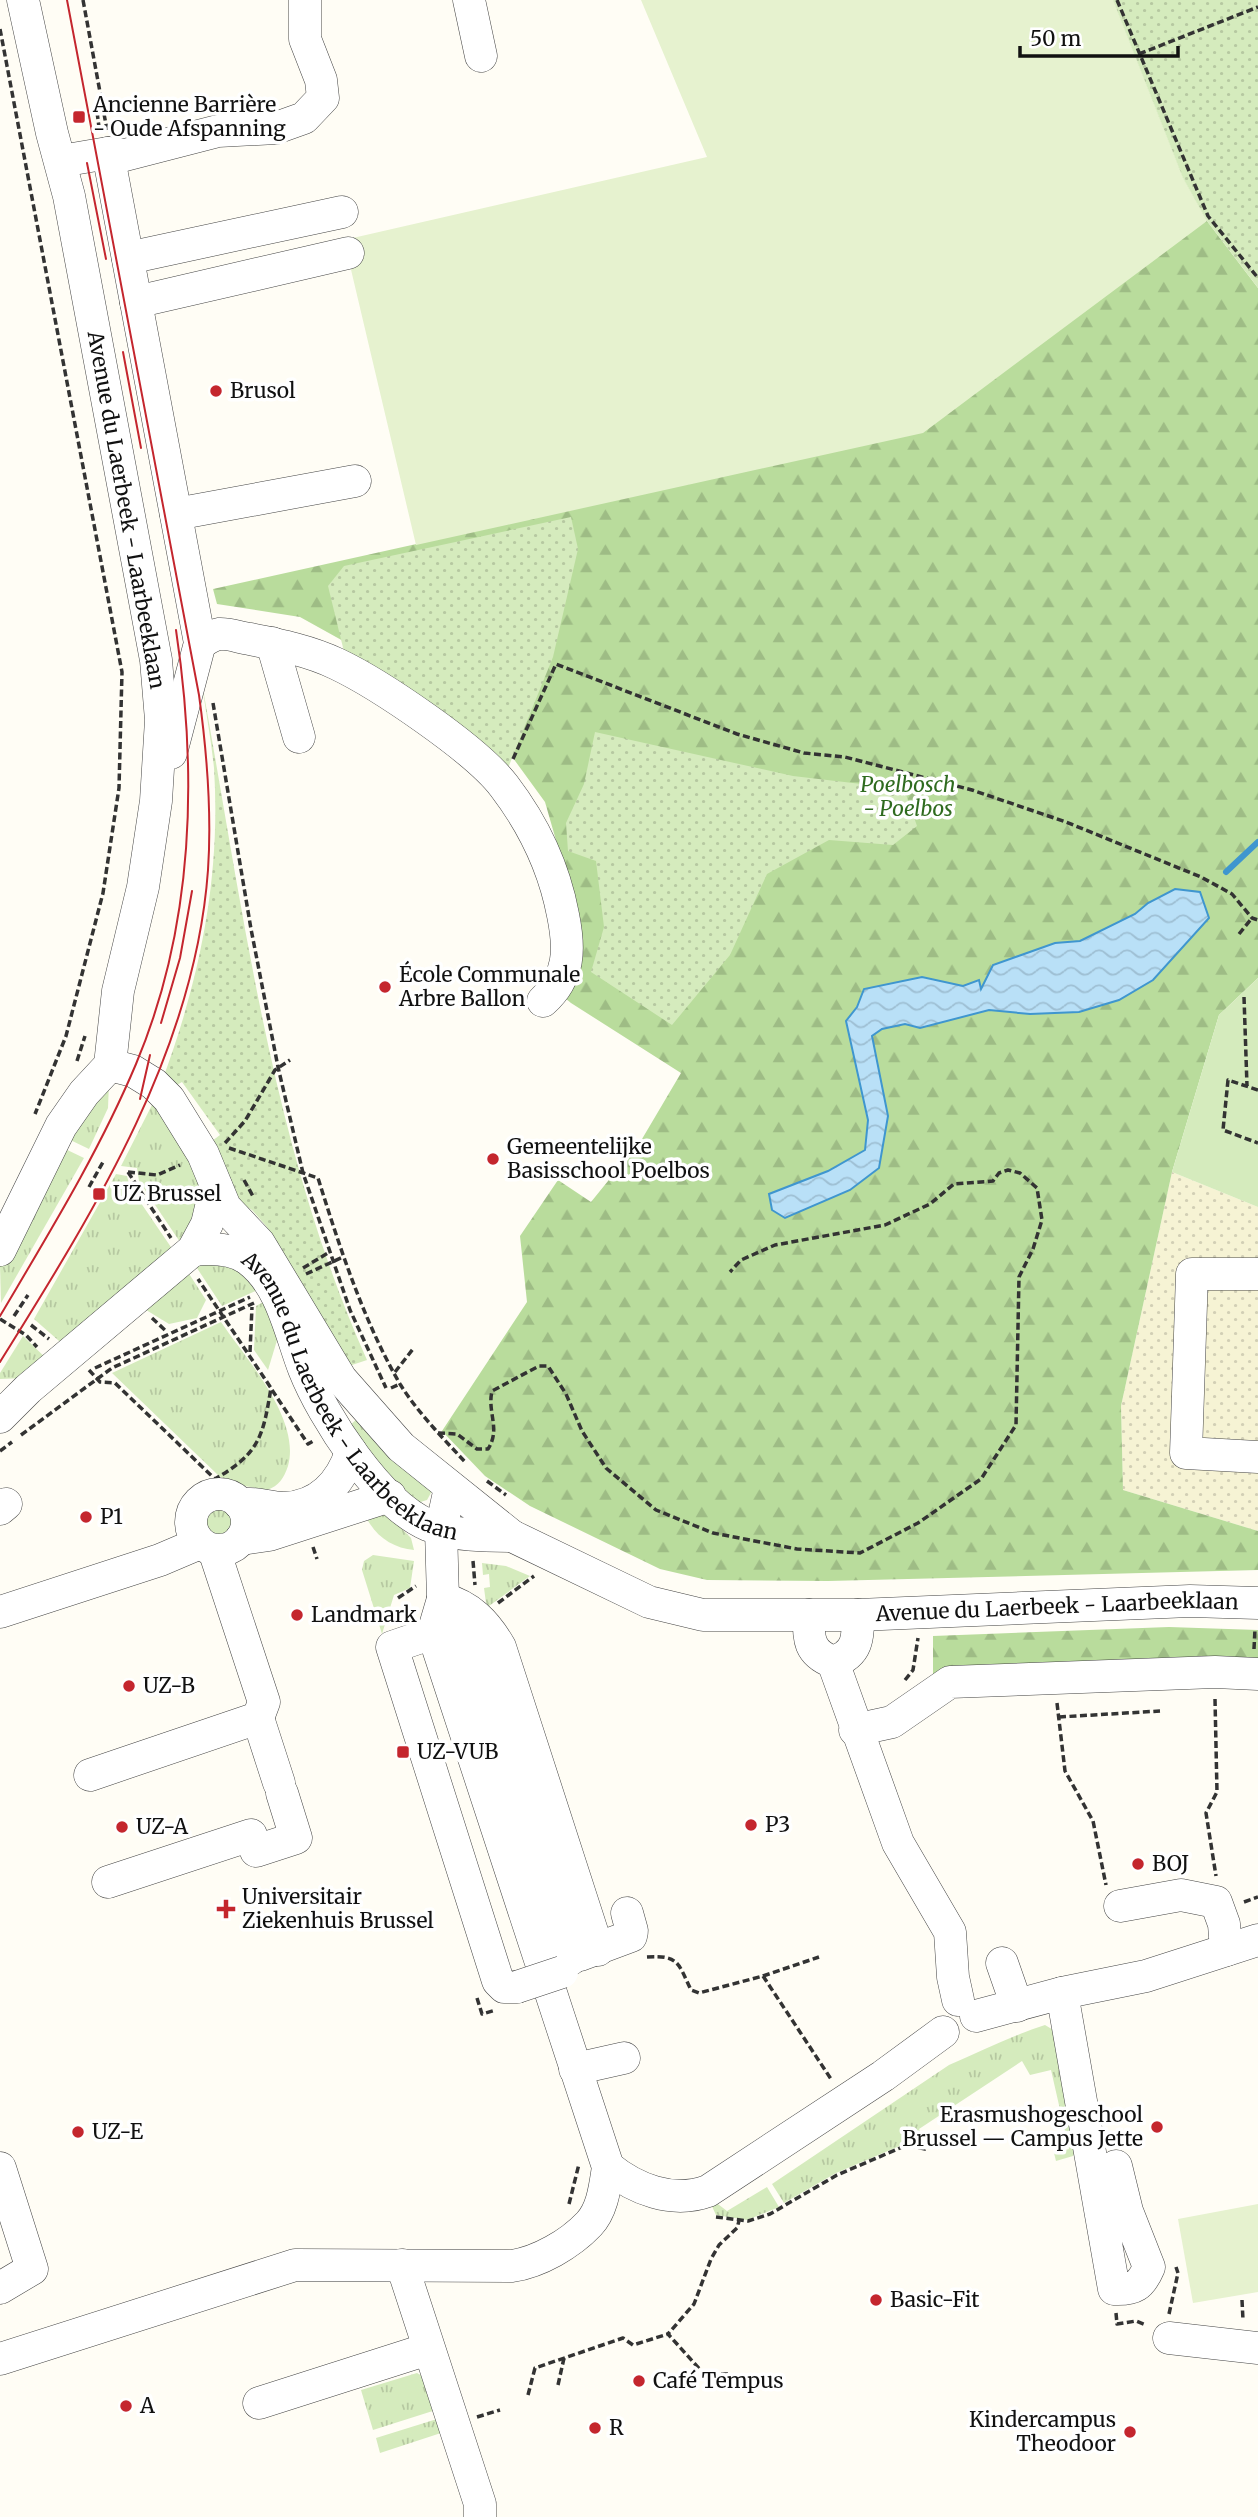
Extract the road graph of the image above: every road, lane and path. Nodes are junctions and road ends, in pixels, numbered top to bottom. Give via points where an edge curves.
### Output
1 (23, 0) edge
2 (83, 0) edge
3 (305, 0) edge
4 (469, 0) edge
5 (1118, 0) edge
6 (1258, 7) edge
7 (0, 27) edge
8 (1139, 54) junction
9 (481, 56) dead end
10 (97, 112) dead end
11 (104, 142) junction
12 (61, 162) junction
13 (36, 185) dead end
14 (29, 186) junction
15 (342, 212) dead end
16 (348, 253) dead end
17 (128, 258) junction
18 (1258, 278) edge
19 (136, 302) junction
20 (355, 481) dead end
21 (176, 514) junction
22 (200, 643) junction
23 (272, 643) junction
24 (212, 702) dead end
25 (299, 737) dead end
26 (502, 783) junction
27 (156, 801) junction
28 (1252, 918) junction
29 (1258, 920) edge
30 (1239, 934) dead end
31 (1244, 997) dead end
32 (542, 1001) dead end
33 (87, 1032) dead end
34 (290, 1060) dead end
35 (110, 1065) junction
36 (74, 1067) dead end
37 (278, 1067) junction
38 (1247, 1086) junction
39 (1258, 1090) edge
40 (34, 1116) dead end
41 (1258, 1143) edge
42 (221, 1147) junction
43 (228, 1158) dead end
44 (103, 1162) dead end
45 (182, 1164) dead end
46 (303, 1173) junction
47 (229, 1183) junction
48 (89, 1187) dead end
49 (259, 1208) dead end
50 (0, 1251) edge
51 (328, 1253) junction
52 (189, 1254) junction
53 (343, 1258) junction
54 (331, 1261) junction
55 (730, 1272) dead end
56 (1258, 1274) edge
57 (284, 1282) junction
58 (27, 1295) dead end
59 (219, 1312) junction
60 (14, 1315) dead end
61 (144, 1317) dead end
62 (224, 1318) junction
63 (166, 1331) dead end
64 (413, 1349) dead end
65 (250, 1354) junction
66 (88, 1369) junction
67 (395, 1372) junction
68 (81, 1374) dead end
69 (96, 1378) junction
70 (400, 1384) junction
71 (271, 1388) junction
72 (14, 1389) edge
73 (0, 1416) edge
74 (438, 1433) junction
75 (319, 1438) dead end
76 (0, 1451) edge
77 (351, 1452) junction
78 (1258, 1457) edge
79 (458, 1476) junction
80 (480, 1480) dead end
81 (390, 1496) junction
82 (508, 1499) dead end
83 (240, 1504) junction
84 (441, 1530) junction
85 (512, 1536) junction
86 (218, 1544) junction
87 (472, 1556) junction
88 (463, 1558) dead end
89 (484, 1560) dead end
90 (527, 1570) dead end
91 (416, 1578) dead end
92 (475, 1586) dead end
93 (398, 1598) dead end
94 (443, 1599) junction
95 (1258, 1601) edge
96 (489, 1609) dead end
97 (0, 1612) edge
98 (809, 1615) junction
99 (858, 1615) junction
100 (436, 1643) junction
101 (833, 1662) junction
102 (1215, 1672) junction
103 (1255, 1673) edge
104 (1053, 1680) junction
105 (1160, 1711) dead end
106 (1059, 1717) junction
107 (258, 1718) junction
108 (855, 1730) junction
109 (90, 1775) dead end
110 (108, 1882) dead end
111 (1216, 1902) junction
112 (1120, 1906) joint
113 (627, 1913) dead end
114 (1258, 1940) edge
115 (1226, 1950) junction
116 (820, 1957) dead end
117 (643, 1958) dead end
118 (577, 1960) junction
119 (1002, 1963) dead end
120 (763, 1976) junction
121 (1062, 1993) junction
122 (1017, 2006) junction
123 (967, 2008) junction
124 (624, 2059) dead end
125 (575, 2069) junction
126 (838, 2090) dead end
127 (932, 2144) dead end
128 (593, 2162) junction
129 (1115, 2166) dead end
130 (0, 2168) edge
131 (715, 2216) dead end
132 (739, 2221) junction
133 (570, 2238) junction
134 (402, 2265) junction
135 (465, 2267) junction
136 (0, 2288) edge
137 (668, 2334) junction
138 (425, 2338) junction
139 (1169, 2338) dead end
140 (1258, 2348) edge
141 (564, 2358) junction
142 (0, 2359) edge
143 (728, 2374) dead end
144 (558, 2385) dead end
145 (528, 2395) dead end
146 (259, 2403) dead end
147 (480, 2517) edge

1 - 12 street, Avenue du Laerbeek - Laarbeeklaan
2 - 11 path via 107,130
3 - 11 street via 305,38 323,90 313,112 276,128 218,131 125,155
4 - 9 street
5 - 8 path
6 - 8 path
7 - 14 path
8 - 18 path via 1208,216
10 - 11 path
11 - 12 street
11 - 17 street
12 - 27 street, Avenue du Laerbeek - Laarbeeklaan via 156,660 161,720
13 - 14 path
14 - 40 path via 122,672 123,725 103,893 66,1036
15 - 17 street
16 - 19 street
17 - 19 street
19 - 21 street
20 - 21 street
21 - 22 street
22 - 23 street via 218,634
22 - 27 street
23 - 25 street
23 - 26 street via 337,664 373,684 462,746
24 - 37 path
26 - 28 path via 556,664 737,734 972,790 1066,822 1201,877 1232,894
26 - 32 street via 535,832 557,882 568,941 566,968 555,991
27 - 35 street, Avenue du Laerbeek - Laarbeeklaan via 143,887 118,991
28 - 29 path
28 - 30 path
31 - 38 path
33 - 36 path
34 - 37 path
35 - 47 street, Avenue du Laerbeek - Laarbeeklaan via 133,1071 162,1090
35 - 50 street via 61,1126
37 - 42 path via 246,1121
37 - 46 path
38 - 39 path
38 - 41 path via 1228,1080 1223,1130
42 - 43 path
42 - 46 path
44 - 48 path
45 - 52 path via 157,1175 128,1172
46 - 51 path
46 - 53 path via 318,1178
47 - 49 path
47 - 52 street
47 - 57 street, Avenue du Laerbeek - Laarbeeklaan via 225,1207 253,1234
51 - 54 path
51 - 57 path
52 - 57 street, Avenue du Laerbeek - Laarbeeklaan via 214,1249 243,1256
52 - 59 path
52 - 72 street
53 - 54 path
53 - 67 path
54 - 57 path
54 - 70 path via 389,1389
55 - 74 path via 741,1260 775,1245 885,1225 930,1204 954,1184 993,1181 1008,1170 1020,1173 1037,1188 1042,1220 1019,1277 1016,1425 981,1479 918,1523 860,1553 797,1549 713,1533 656,1510 607,1468 582,1432 548,1366 492,1391 489,1404 495,1431 488,1449 477,1449 457,1434
56 - 78 street via 1192,1274 1186,1453
57 - 59 path
57 - 62 path
57 - 65 path
57 - 77 street, Avenue du Laerbeek - Laarbeeklaan via 288,1320 311,1385
57 - 79 street, Avenue du Laerbeek - Laarbeeklaan via 328,1359 362,1406 401,1447
58 - 60 path
59 - 62 path
59 - 66 path
61 - 63 path
62 - 65 path
62 - 69 path
64 - 67 path
65 - 71 path
66 - 68 path
66 - 69 path
67 - 70 path
69 - 71 path via 115,1383 215,1479 263,1437
69 - 76 path
70 - 74 path
71 - 75 path via 308,1444
72 - 73 street
74 - 79 path
77 - 81 street, Avenue du Laerbeek - Laarbeeklaan
77 - 83 street via 344,1473 322,1495 284,1508 257,1502
79 - 84 street
79 - 85 street, Avenue du Laerbeek - Laarbeeklaan
80 - 82 path via 492,1483
81 - 84 street, Avenue du Laerbeek - Laarbeeklaan via 414,1517
81 - 86 street via 269,1535
83 - 86 street via 247,1525
83 - 86 street via 220,1493 199,1502 190,1522
84 - 85 street, Avenue du Laerbeek - Laarbeeklaan
84 - 94 street
85 - 98 street, Avenue du Laerbeek - Laarbeeklaan via 649,1602 703,1615
86 - 97 street
86 - 107 street via 264,1702
87 - 88 path
87 - 89 path
87 - 92 path
90 - 96 path via 537,1573
91 - 93 path via 415,1589
94 - 100 street
94 - 118 street via 462,1604 500,1647
95 - 99 street, Avenue du Laerbeek - Laarbeeklaan
95 - 103 path
98 - 99 street, Avenue du Laerbeek - Laarbeeklaan
98 - 101 street via 810,1645
99 - 101 street, Avenue du Laerbeek - Laarbeeklaan via 855,1648 849,1656
100 - 118 street, bridge via 392,1647 498,1981 504,1987 517,1987
100 - 125 street
101 - 108 street
102 - 103 street
102 - 104 street
102 - 111 path via 1217,1792 1206,1813
104 - 106 path
104 - 108 street via 950,1682 892,1722
105 - 106 path
106 - 112 path via 1065,1770 1093,1821 1107,1894
107 - 109 street
107 - 110 street via 296,1838 256,1851 251,1835
108 - 123 street via 901,1849 950,1932 953,1977
111 - 112 street via 1181,1895
111 - 115 street
113 - 118 street via 631,1936
114 - 115 street
115 - 121 street via 1146,1976
116 - 120 path
117 - 120 path via 669,1956 691,1990 699,1993
119 - 122 street
120 - 126 path
121 - 122 street
121 - 129 street via 1114,2289 1131,2290 1143,2283 1149,2267
122 - 123 street
123 - 128 street via 974,2028 965,2036 953,2038 943,2032 708,2190 683,2195 648,2192
124 - 125 street
125 - 128 street
127 - 132 path via 925,2149 906,2145 837,2175 776,2211
128 - 133 path via 578,2180 563,2216
128 - 133 street via 604,2196 591,2223
130 - 136 street via 32,2269
131 - 132 path
132 - 137 path via 711,2259 694,2304
133 - 135 street via 527,2264
134 - 135 street
134 - 138 street
134 - 142 street via 295,2264
135 - 138 street via 444,2280 428,2300
137 - 141 path via 633,2345 623,2338
137 - 143 path via 704,2374
138 - 146 street
138 - 147 street via 480,2504
139 - 140 street
141 - 144 path
141 - 145 path via 535,2368

